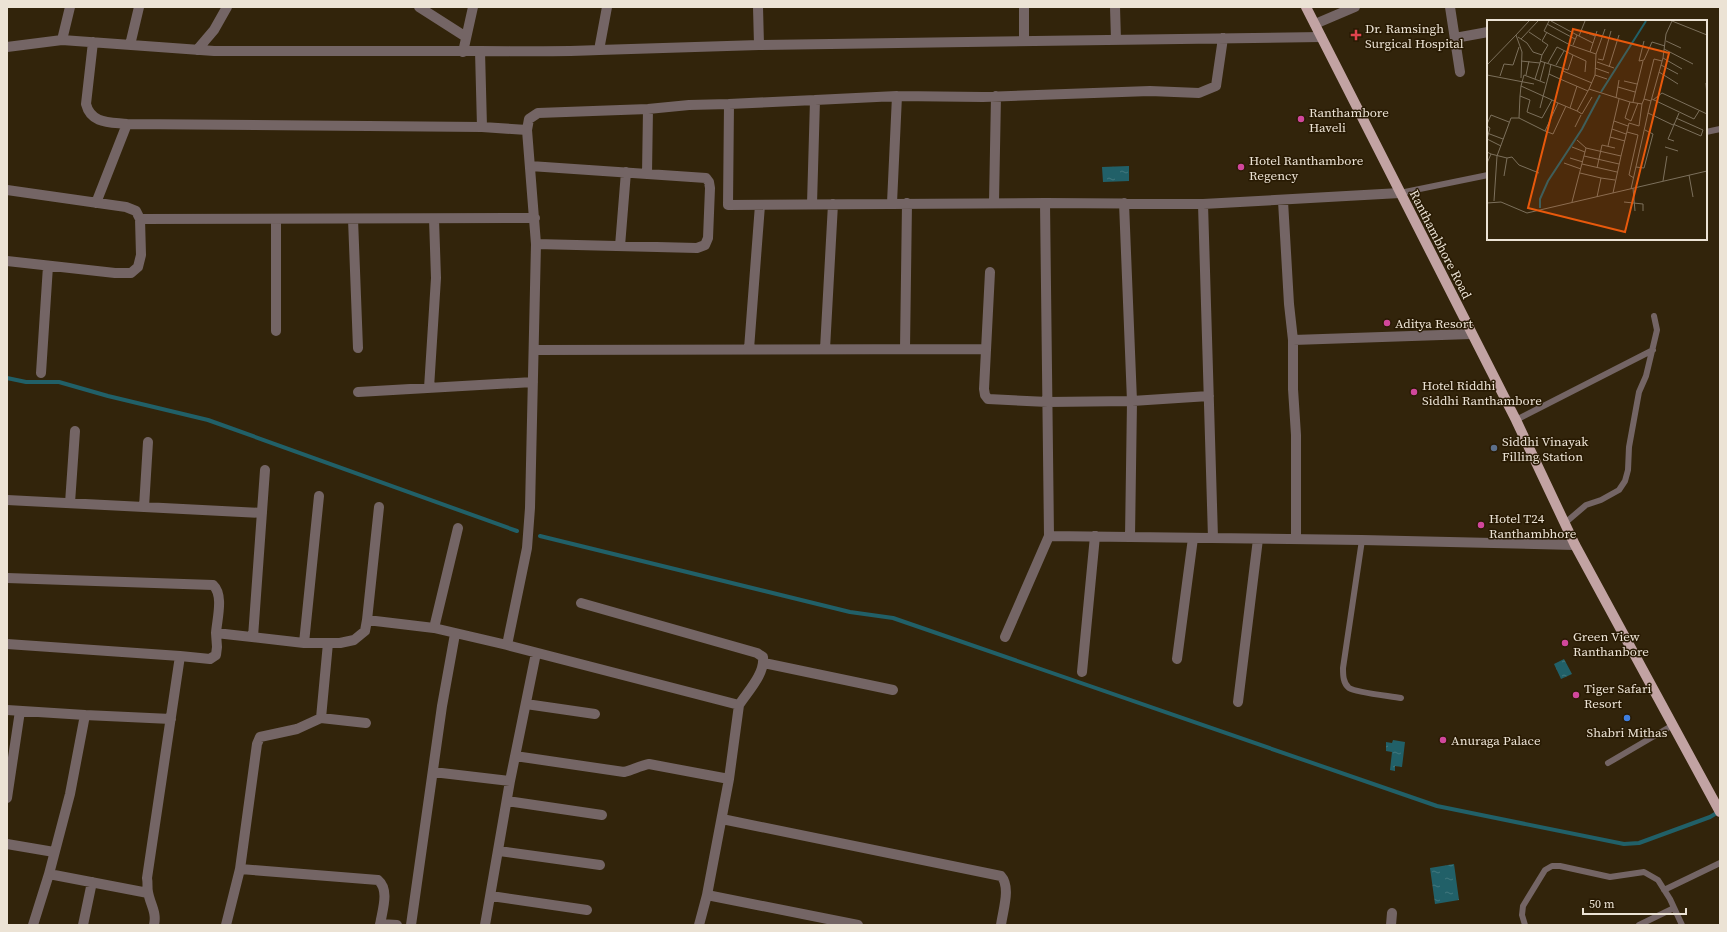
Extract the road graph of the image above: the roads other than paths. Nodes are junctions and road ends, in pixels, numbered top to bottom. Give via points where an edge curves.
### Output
1 (70, 7) edge
2 (139, 7) edge
3 (227, 7) edge
4 (419, 7) edge
5 (473, 7) edge
6 (607, 7) edge
7 (758, 7) edge
8 (1024, 7) edge
9 (1115, 7) edge
10 (1306, 7) edge
11 (1355, 7) edge
12 (1450, 7) edge
13 (1315, 24) junction
14 (1487, 32) edge
15 (466, 37) junction
16 (1321, 37) junction
17 (1223, 38) junction
18 (1455, 38) junction
19 (62, 40) junction
20 (1116, 40) junction
21 (1024, 41) junction
22 (93, 42) junction
23 (130, 45) junction
24 (759, 45) junction
25 (7, 47) edge
26 (197, 50) junction
27 (599, 50) junction
28 (480, 51) junction
29 (462, 52) junction
30 (1460, 72) dead end
31 (897, 96) junction
32 (996, 96) junction
33 (815, 100) junction
34 (729, 104) junction
35 (648, 109) junction
36 (127, 124) junction
37 (482, 127) junction
38 (1720, 129) edge
39 (527, 130) junction
40 (1707, 132) edge
41 (530, 166) junction
42 (626, 172) junction
43 (647, 174) junction
44 (1487, 175) edge
45 (7, 190) edge
46 (1400, 193) junction
47 (1283, 201) junction
48 (994, 202) junction
49 (96, 203) junction
50 (892, 203) junction
51 (907, 203) junction
52 (1046, 203) junction
53 (1124, 203) junction
54 (812, 204) junction
55 (833, 204) junction
56 (1203, 204) junction
57 (710, 205) junction
58 (728, 205) junction
59 (760, 205) junction
60 (535, 218) junction
61 (140, 219) junction
62 (353, 219) junction
63 (434, 219) junction
64 (276, 220) junction
65 (536, 244) junction
66 (620, 246) junction
67 (7, 261) edge
68 (48, 266) junction
69 (990, 272) dead end
70 (1654, 316) dead end
71 (276, 331) dead end
72 (1471, 334) junction
73 (1293, 340) junction
74 (358, 348) dead end
75 (825, 349) junction
76 (905, 349) junction
77 (986, 349) junction
78 (534, 350) junction
79 (749, 350) junction
80 (1653, 350) junction
81 (41, 373) dead end
82 (533, 382) junction
83 (428, 388) junction
84 (358, 392) dead end
85 (1209, 396) junction
86 (1132, 401) junction
87 (1048, 402) junction
88 (1516, 420) junction
89 (75, 430) dead end
90 (148, 442) dead end
91 (265, 470) dead end
92 (319, 496) dead end
93 (7, 500) edge
94 (70, 503) junction
95 (144, 507) junction
96 (379, 507) dead end
97 (262, 513) junction
98 (1565, 523) junction
99 (458, 528) dead end
100 (1049, 536) junction
101 (1095, 536) junction
102 (1130, 537) junction
103 (1193, 538) junction
104 (1213, 538) junction
105 (1258, 538) junction
106 (1296, 539) junction
107 (1362, 540) junction
108 (1575, 545) junction
109 (7, 578) edge
110 (581, 603) dead end
111 (367, 620) junction
112 (434, 628) junction
113 (216, 633) junction
114 (455, 634) junction
115 (252, 637) junction
116 (1005, 638) dead end
117 (304, 643) junction
118 (328, 643) junction
119 (7, 644) edge
120 (507, 645) junction
121 (536, 653) junction
122 (180, 656) junction
123 (1178, 659) dead end
124 (764, 662) junction
125 (1082, 672) dead end
126 (893, 690) dead end
127 (1401, 698) dead end
128 (1238, 702) dead end
129 (526, 704) junction
130 (739, 704) junction
131 (7, 710) edge
132 (20, 711) junction
133 (595, 714) dead end
134 (85, 715) junction
135 (321, 718) junction
136 (171, 719) junction
137 (366, 723) dead end
138 (1673, 725) junction
139 (515, 756) junction
140 (1608, 763) dead end
141 (433, 772) junction
142 (729, 779) junction
143 (510, 781) junction
144 (7, 798) edge
145 (507, 800) junction
146 (1720, 812) edge
147 (602, 815) dead end
148 (722, 819) junction
149 (7, 844) edge
150 (499, 851) junction
151 (54, 852) junction
152 (1720, 863) edge
153 (600, 866) dead end
154 (240, 869) junction
155 (50, 874) junction
156 (92, 882) junction
157 (1664, 890) junction
158 (148, 893) junction
159 (707, 895) junction
160 (491, 896) junction
161 (1674, 908) junction
162 (587, 910) dead end
163 (1392, 913) dead end
164 (380, 924) edge
165 (33, 925) edge
166 (83, 925) edge
167 (154, 925) edge
168 (226, 925) edge
169 (397, 925) edge
170 (411, 925) edge
171 (485, 925) edge
172 (699, 925) edge
173 (858, 925) edge
174 (1001, 925) edge
175 (1391, 925) edge
176 (1525, 925) edge
177 (1639, 925) edge
178 (1682, 925) edge

1 - 19 street
2 - 23 street
3 - 26 street via 214,30
4 - 15 street
5 - 15 street
6 - 27 street
7 - 24 street
8 - 21 street
9 - 20 street
10 - 13 main road, Ranthambhore Road
11 - 13 street
12 - 18 street
13 - 16 main road, Ranthambhore Road
14 - 18 street
15 - 29 street
16 - 17 street
16 - 46 main road, Ranthambhore Road
17 - 20 street
17 - 32 street via 1216,86 1199,93 1150,91
18 - 30 street
19 - 22 street
19 - 25 street
20 - 21 street
21 - 24 street
22 - 23 street
22 - 36 street via 86,104 88,112 95,119
23 - 26 street
24 - 27 street
26 - 29 street via 323,53
27 - 28 street
28 - 29 street
28 - 37 street
31 - 32 street
31 - 33 street
31 - 50 street
32 - 48 street
33 - 34 street
33 - 54 street
34 - 35 street
34 - 58 street
35 - 39 street via 538,113 529,119
35 - 43 street
36 - 37 street
36 - 49 street
37 - 39 street
38 - 40 lane
39 - 41 street
41 - 42 street
41 - 60 street
42 - 43 street
42 - 66 street
43 - 57 street via 706,178 710,182
44 - 46 lane
45 - 49 street
46 - 47 street
46 - 72 main road, Ranthambhore Road
47 - 56 street
47 - 73 street
48 - 51 street
48 - 52 street
49 - 61 street via 126,207 136,211
50 - 51 street
50 - 55 street
51 - 76 street
52 - 53 street
52 - 87 street
53 - 56 street
53 - 86 street
54 - 55 street
54 - 59 street
55 - 75 street
56 - 85 street
57 - 58 street
57 - 66 street via 710,228 705,246
58 - 59 street
59 - 79 street
60 - 63 street
60 - 65 street
61 - 64 street
61 - 68 street via 141,255 138,266 131,273
62 - 63 street
62 - 64 street
62 - 74 street
63 - 83 street via 436,278
64 - 71 street
65 - 66 street
65 - 78 street
67 - 68 street
68 - 81 street
69 - 77 street
70 - 80 lane via 1657,330
72 - 73 street
72 - 88 main road, Ranthambhore Road
73 - 106 street
75 - 76 street
75 - 79 street
76 - 77 street
77 - 87 street via 984,389 988,399
78 - 79 street
78 - 82 street
80 - 88 lane
80 - 98 lane via 1639,392 1625,481 1619,490 1586,505
82 - 83 street
82 - 120 street via 527,548
83 - 84 street
85 - 86 street
85 - 104 street
86 - 87 street
86 - 102 street
87 - 100 street
88 - 98 main road, Ranthambhore Road
89 - 94 street
90 - 95 street
91 - 97 street
92 - 117 street
93 - 94 street
94 - 95 street
95 - 97 street
96 - 111 street
97 - 115 street
98 - 108 main road, Ranthambhore Road
99 - 112 street
100 - 101 street
100 - 116 street
101 - 102 street
101 - 125 street
102 - 103 street
103 - 104 street
103 - 123 street
104 - 105 street
105 - 106 street
105 - 128 street
106 - 107 street
107 - 108 street
107 - 127 lane via 1343,668 1344,679 1349,688 1358,691
108 - 138 main road, Ranthambhore Road
109 - 113 street via 213,585 218,595
110 - 124 street via 758,653
111 - 112 street
111 - 118 street via 365,631 354,640
112 - 114 street
113 - 115 street
113 - 122 street via 216,655 210,659
114 - 120 street
114 - 141 street
115 - 117 street
117 - 118 street
118 - 135 street
119 - 122 street
120 - 121 street
121 - 129 street
121 - 130 street
122 - 136 street
124 - 126 street
124 - 130 street via 761,671
129 - 133 street
129 - 139 street
130 - 142 street
131 - 132 street
132 - 134 street
132 - 144 street
134 - 136 street
134 - 151 street via 70,794
135 - 137 street
135 - 154 street via 297,729 260,737 256,744
136 - 158 street via 147,878
138 - 140 lane
138 - 146 main road, Ranthambhore Road
139 - 142 street via 624,772 649,764
139 - 143 street
141 - 143 street
141 - 170 street
142 - 148 street
143 - 145 street
145 - 147 street
145 - 150 street
148 - 159 street
148 - 174 street via 1001,876 1006,881
149 - 151 street
150 - 153 street
150 - 160 street
151 - 155 street
152 - 157 lane
154 - 164 street via 378,880 383,884 385,892
154 - 168 street
155 - 156 street
155 - 165 street
156 - 158 street
156 - 166 street
157 - 161 lane
157 - 176 lane via 1658,880 1644,872 1610,877 1552,866 1545,870 1523,906
158 - 167 street via 154,909
159 - 172 street
159 - 173 street
160 - 162 street
160 - 171 street
161 - 177 lane
161 - 178 lane
163 - 175 street
164 - 169 street

